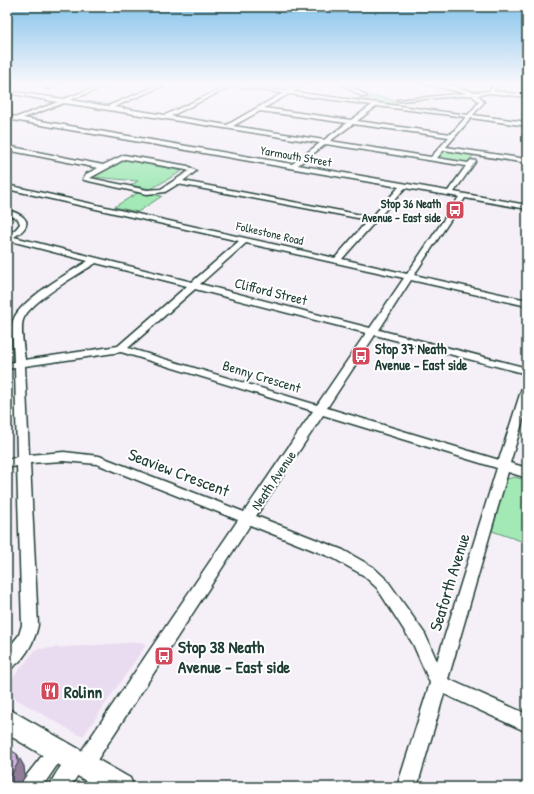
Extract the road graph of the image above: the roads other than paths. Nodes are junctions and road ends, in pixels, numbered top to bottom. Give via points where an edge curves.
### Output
1 (30, 121) edge
2 (191, 121) edge
3 (239, 121) edge
4 (345, 121) edge
5 (466, 121) edge
6 (506, 121) edge
7 (352, 122) junction
8 (527, 124) edge
9 (228, 127) junction
10 (453, 136) junction
11 (325, 142) junction
12 (7, 148) edge
13 (185, 148) junction
14 (442, 148) junction
15 (179, 152) dead end
16 (479, 154) junction
17 (165, 159) dead end
18 (433, 159) junction
19 (526, 159) edge
20 (159, 163) junction
21 (470, 165) junction
22 (103, 167) junction
23 (292, 167) junction
24 (178, 182) junction
25 (402, 186) junction
26 (7, 187) edge
27 (449, 194) junction
28 (463, 196) junction
29 (527, 207) edge
30 (7, 212) edge
31 (373, 219) junction
32 (7, 238) edge
33 (245, 240) junction
34 (95, 260) junction
35 (337, 260) junction
36 (409, 276) junction
37 (192, 285) junction
38 (527, 303) edge
39 (372, 332) junction
40 (120, 349) junction
41 (20, 364) junction
42 (7, 366) edge
43 (527, 371) edge
44 (527, 388) edge
45 (320, 410) junction
46 (24, 459) junction
47 (7, 464) edge
48 (504, 466) junction
49 (527, 473) edge
50 (247, 518) junction
51 (7, 662) edge
52 (438, 683) junction
53 (7, 720) edge
54 (527, 723) edge
55 (72, 758) junction
56 (30, 787) edge
57 (59, 787) edge
58 (121, 787) edge
59 (407, 787) edge

1 - 13 street, Yarmouth Street
2 - 9 street
3 - 9 street
4 - 7 street
5 - 10 street
6 - 8 street
7 - 10 street
7 - 11 street
9 - 11 street
10 - 14 street
11 - 18 street
11 - 23 street
12 - 22 street
13 - 15 street
13 - 23 street, Yarmouth Street
14 - 16 street
14 - 18 street
16 - 19 street
16 - 21 street
17 - 20 street
18 - 21 street
20 - 22 street via 124,157
20 - 24 street via 193,171
21 - 27 street
22 - 24 street via 88,175 86,179 152,193 163,191
23 - 25 street, Yarmouth Street
24 - 31 street
25 - 27 street, Yarmouth Street
25 - 31 street
26 - 33 street, Folkestone Road
27 - 28 street, Yarmouth Street
28 - 29 street, Yarmouth Street
28 - 36 street, Neath Avenue
30 - 32 street via 19,216 24,223 18,232
31 - 35 street
32 - 34 street, Clifford Street
33 - 35 street, Folkestone Road
33 - 37 street
34 - 37 street, Clifford Street
34 - 41 street via 33,302 20,316
35 - 36 street, Folkestone Road
36 - 38 street, Folkestone Road
36 - 39 street, Neath Avenue
37 - 39 street, Clifford Street
37 - 40 street
39 - 43 street, Clifford Street
39 - 45 street, Neath Avenue
40 - 41 street, Benny Crescent
40 - 45 street, Benny Crescent
41 - 42 street, Benny Crescent
41 - 46 street
44 - 48 street, Seaforth Avenue
45 - 48 street, Benny Crescent
45 - 50 street, Neath Avenue
46 - 47 street, Seaview Crescent
46 - 50 street, Seaview Crescent via 55,456 99,460
46 - 51 street via 30,625 26,639
48 - 49 street, Benny Crescent
48 - 52 street, Seaforth Avenue
50 - 52 street, Seaview Crescent via 338,554 375,576 419,639
50 - 55 street, Neath Avenue
52 - 54 street
52 - 59 street, Seaforth Avenue
53 - 55 main road
55 - 56 street
55 - 57 street
55 - 58 main road

